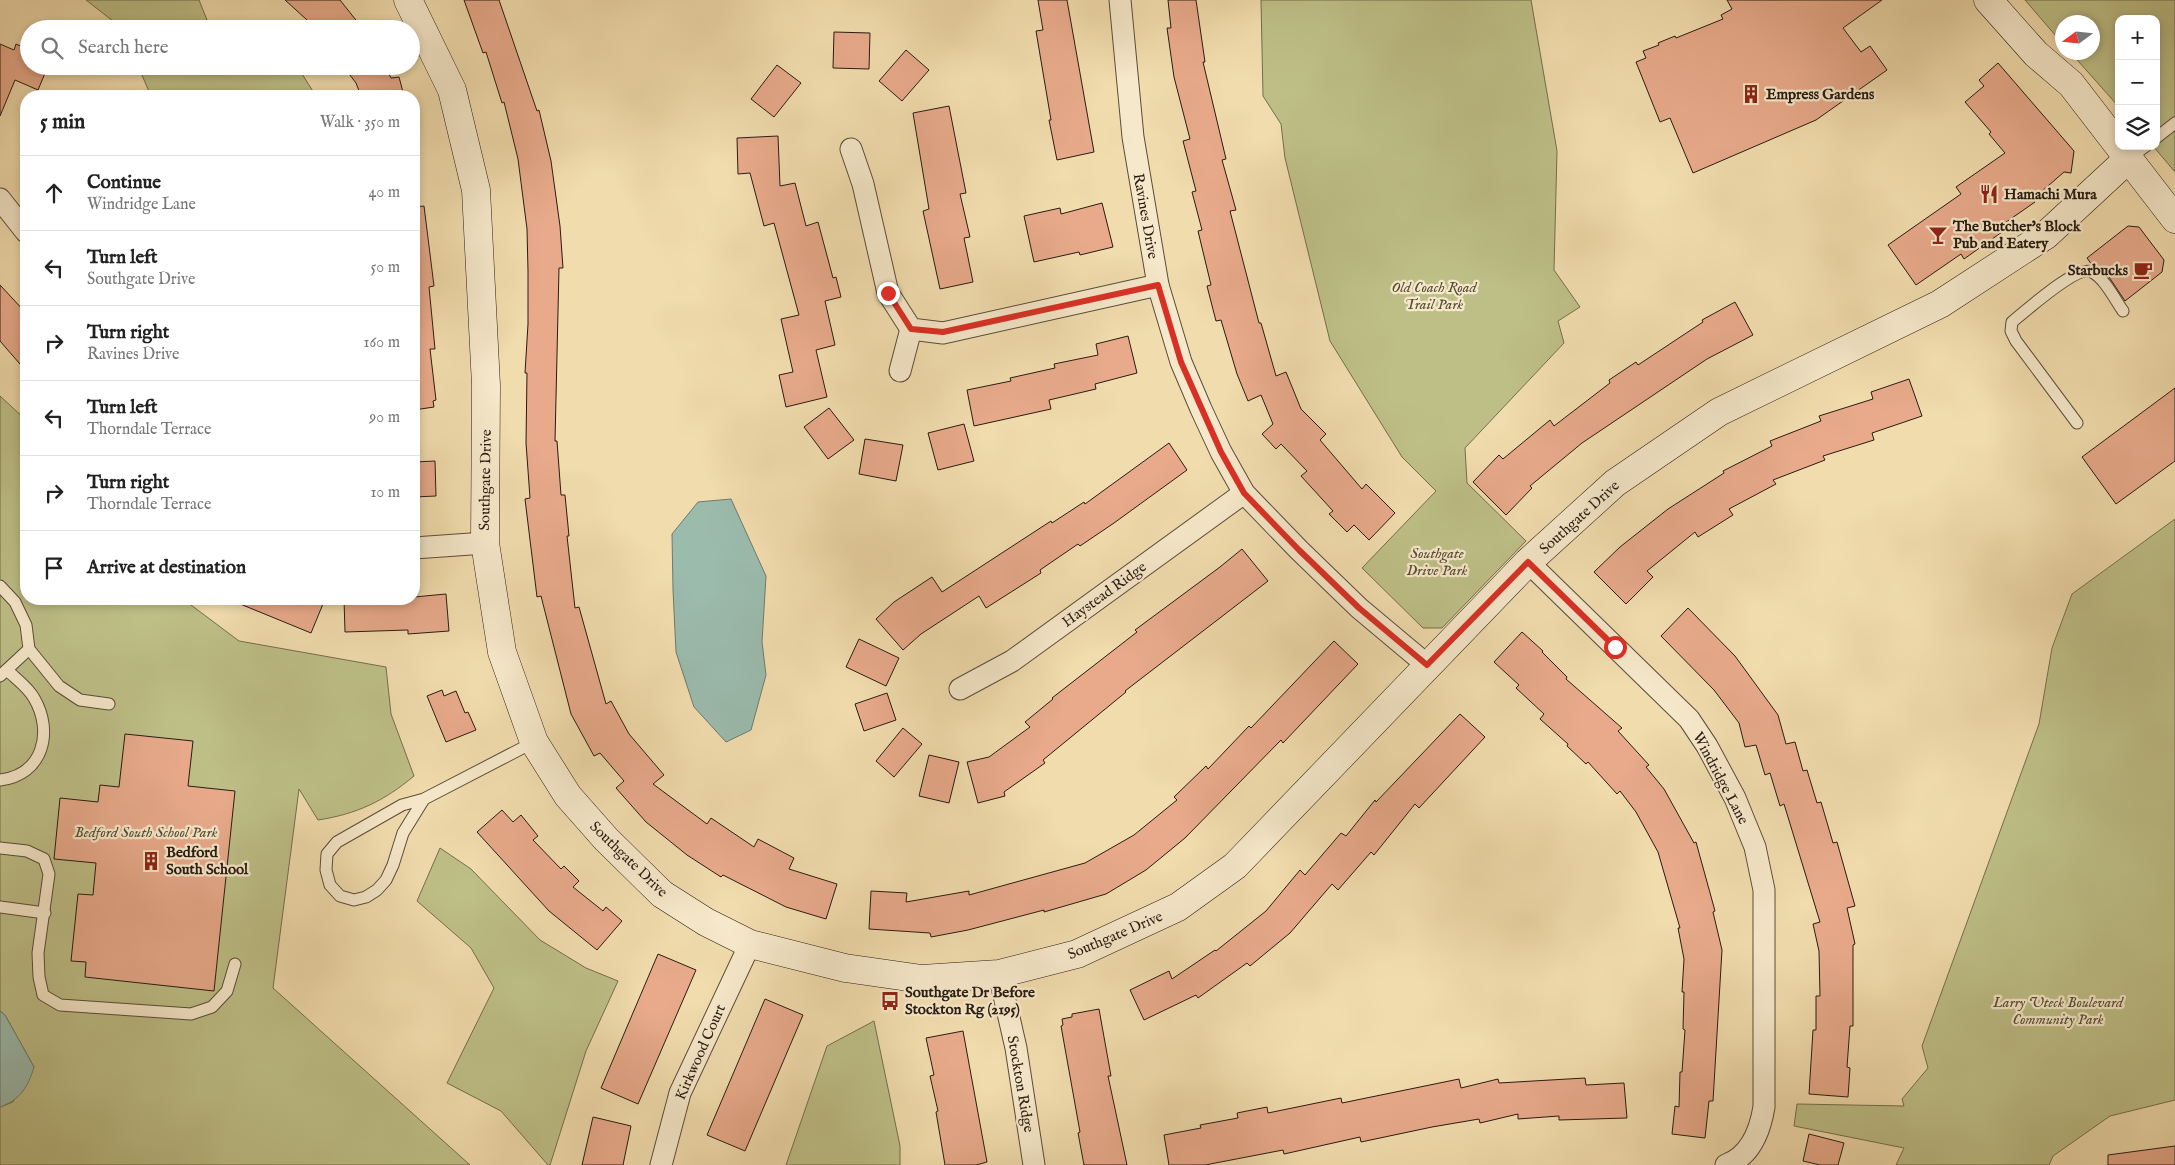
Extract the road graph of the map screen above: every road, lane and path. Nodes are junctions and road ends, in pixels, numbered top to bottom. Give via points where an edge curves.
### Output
1 (408, 0) edge
2 (1120, 0) edge
3 (1988, 0) edge
4 (418, 20) edge
5 (420, 25) edge
6 (2175, 123) edge
7 (2160, 135) edge
8 (851, 149) dead end
9 (2137, 153) edge
10 (0, 200) edge
11 (2175, 219) edge
12 (20, 225) edge
13 (1158, 285) junction
14 (2123, 310) dead end
15 (911, 329) junction
16 (900, 371) dead end
17 (2077, 424) dead end
18 (1244, 493) junction
19 (485, 543) junction
20 (420, 548) edge
21 (1528, 562) junction
22 (0, 586) edge
23 (28, 649) junction
24 (1427, 665) junction
25 (3, 673) edge
26 (960, 689) dead end
27 (109, 704) dead end
28 (534, 742) junction
29 (0, 780) edge
30 (424, 799) junction
31 (0, 848) edge
32 (0, 907) edge
33 (44, 912) junction
34 (750, 944) junction
35 (235, 964) dead end
36 (999, 974) junction
37 (661, 1165) edge
38 (1034, 1165) edge
39 (1726, 1165) edge

1 - 4 street, Southgate Drive
2 - 13 street, Ravines Drive via 1133,137
3 - 9 street via 2036,54 2071,84
5 - 19 street, Southgate Drive via 452,90 476,190 486,384
6 - 7 lane
8 - 15 street via 863,184 888,293
9 - 11 street
9 - 21 street, Southgate Drive via 2046,236 1940,304 1719,412 1615,484
10 - 12 street
13 - 15 street via 943,332
13 - 18 street, Ravines Drive via 1181,362 1221,452
14 - 17 lane via 2100,278 2082,270 2012,322 2011,331 2016,341
15 - 16 street
18 - 24 street, Ravines Drive via 1359,608
18 - 26 street, Haystead Ridge via 1012,661
19 - 20 street
19 - 28 street, Southgate Drive via 502,652
21 - 24 street, Southgate Drive
21 - 39 street, Windridge Lane via 1689,719 1735,798 1755,847 1764,890 1764,1107 1760,1128 1751,1146
22 - 23 lane via 15,602 26,625
23 - 25 lane
23 - 27 lane via 59,686 80,700
24 - 36 street, Southgate Drive via 1235,866 1178,908 1077,954
25 - 29 lane via 33,696 41,713 44,734 41,751 29,770
28 - 30 lane
28 - 34 street, Southgate Drive via 568,796 662,894 706,922
30 - 30 lane via 402,805 337,842 328,854 326,870 330,886 340,896 354,900 366,897 386,880 403,833
31 - 33 lane via 27,851 44,859 49,874
32 - 33 lane
33 - 35 lane via 38,978 43,995 60,1005 191,1014 212,1007 227,991
34 - 36 street, Southgate Drive via 845,968 922,978
34 - 37 street, Kirkwood Court via 680,1092
36 - 38 street, Stockton Ridge via 1016,1048

